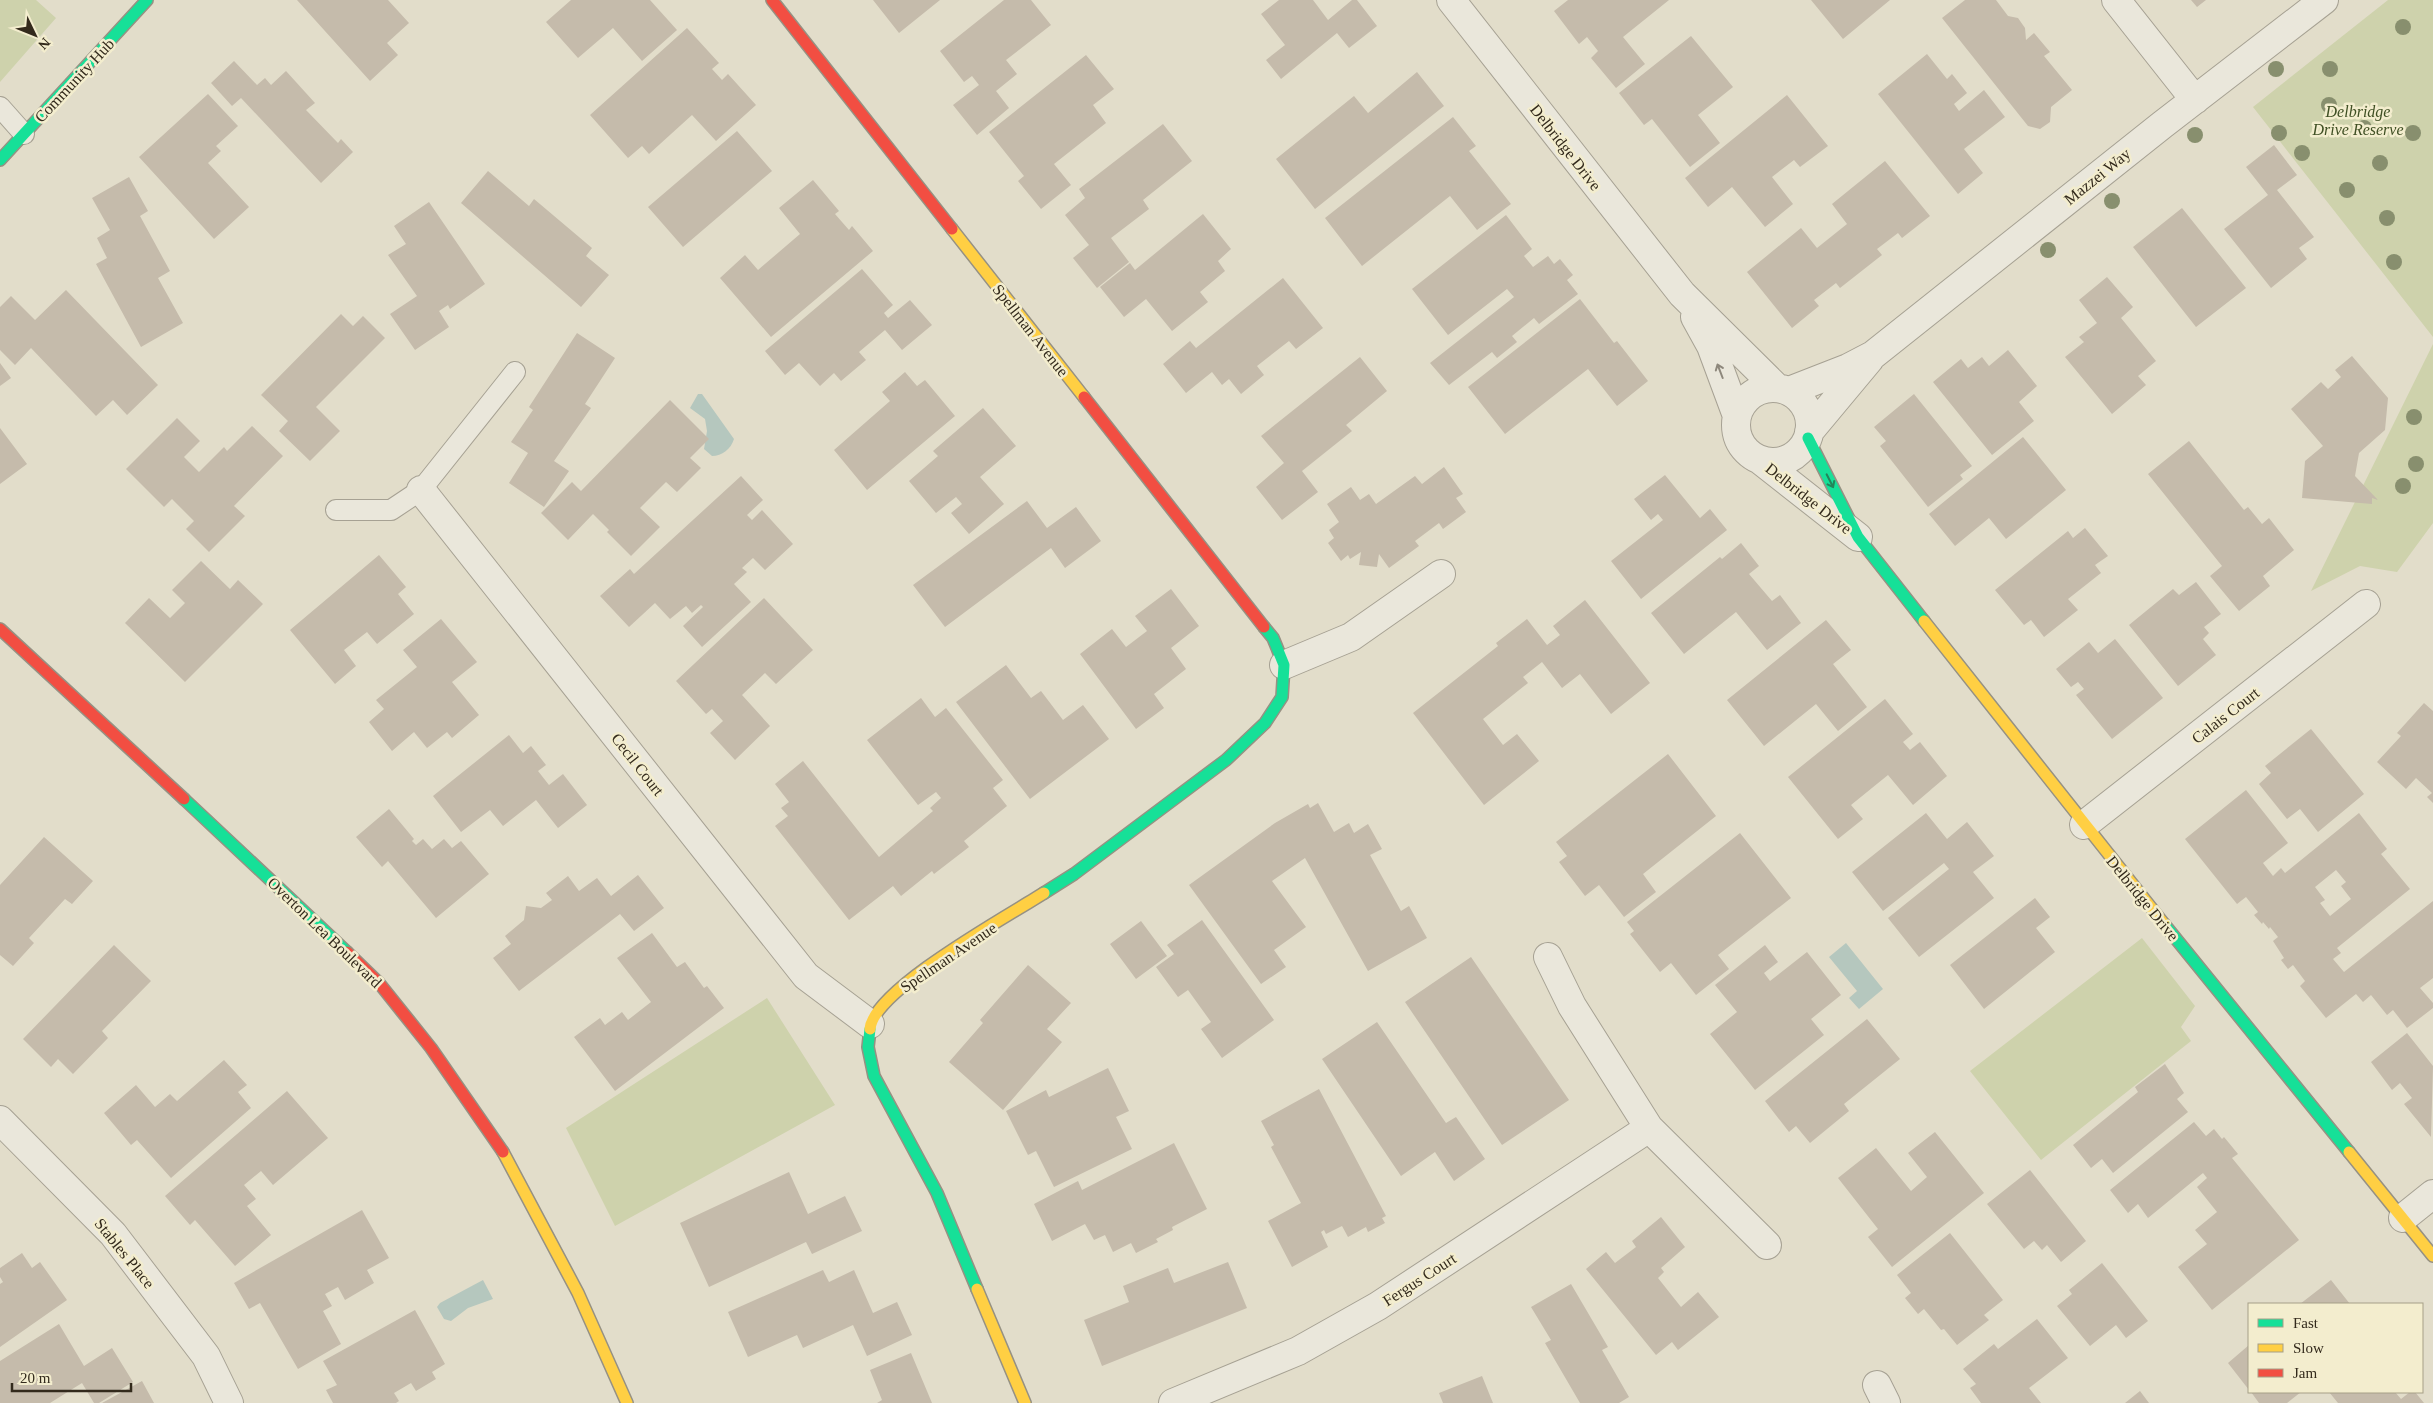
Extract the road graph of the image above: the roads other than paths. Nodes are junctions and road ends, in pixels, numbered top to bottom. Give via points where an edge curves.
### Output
1 (147, 0) edge
2 (772, 0) edge
3 (1451, 0) edge
4 (2116, 0) edge
5 (2324, 0) edge
6 (2195, 100) junction
7 (0, 107) edge
8 (0, 121) edge
9 (24, 134) junction
10 (0, 160) edge
11 (1682, 294) junction
12 (1873, 355) junction
13 (515, 372) dead end
14 (1783, 389) junction
15 (1737, 416) junction
16 (1808, 435) junction
17 (1760, 460) junction
18 (421, 490) junction
19 (336, 510) dead end
20 (1858, 537) junction
21 (1441, 574) dead end
22 (2366, 604) dead end
23 (0, 629) edge
24 (1284, 665) junction
25 (2084, 826) junction
26 (1548, 957) dead end
27 (870, 1024) junction
28 (0, 1120) edge
29 (1649, 1128) junction
30 (2433, 1194) edge
31 (2403, 1218) junction
32 (1767, 1245) dead end
33 (2433, 1256) edge
34 (578, 1293) junction
35 (230, 1403) edge
36 (616, 1403) edge
37 (627, 1403) edge
38 (1025, 1403) edge
39 (1173, 1403) edge

1 - 9 street, Community Hub
2 - 24 street, Spellman Avenue via 1273,638
3 - 11 street, Delbridge Drive
4 - 6 street
5 - 6 street, Mazzei Way
6 - 12 street, Mazzei Way
7 - 9 lane
8 - 9 lane
9 - 10 street, Community Hub
11 - 14 street, Delbridge Drive
15 -> 11 street, Delbridge Drive via 1711,346
12 - 14 street, Mazzei Way via 1848,368
12 - 16 street, Mazzei Way
13 - 18 lane
14 - 15 street via 1755,392 1747,398
14 - 16 street via 1800,398 1806,408 1810,420
15 - 17 street via 1736,427 1743,447
16 - 17 street via 1793,456 1777,461
16 -> 20 street, Delbridge Drive
17 - 20 street, Delbridge Drive
18 - 19 lane via 391,510
18 - 27 street, Cecil Court via 806,976
20 - 25 street, Delbridge Drive
21 - 24 street via 1351,637
22 - 25 street, Calais Court
23 - 34 street, Overton Lea Boulevard via 379,983 431,1048 498,1142
24 - 27 street, Spellman Avenue via 1282,697 1265,723 1226,760 1074,874 909,979 879,1007
25 - 31 street, Delbridge Drive
26 - 29 street via 1572,1006
27 - 38 street, Spellman Avenue via 868,1047 874,1076 937,1193
28 - 35 street, Stables Place via 113,1234 206,1356
29 - 32 street
29 - 39 street, Fergus Court via 1378,1306 1298,1351
30 - 31 street
31 - 33 street, Delbridge Drive
34 - 36 street, Overton Lea Boulevard
34 - 37 street, Overton Lea Boulevard

